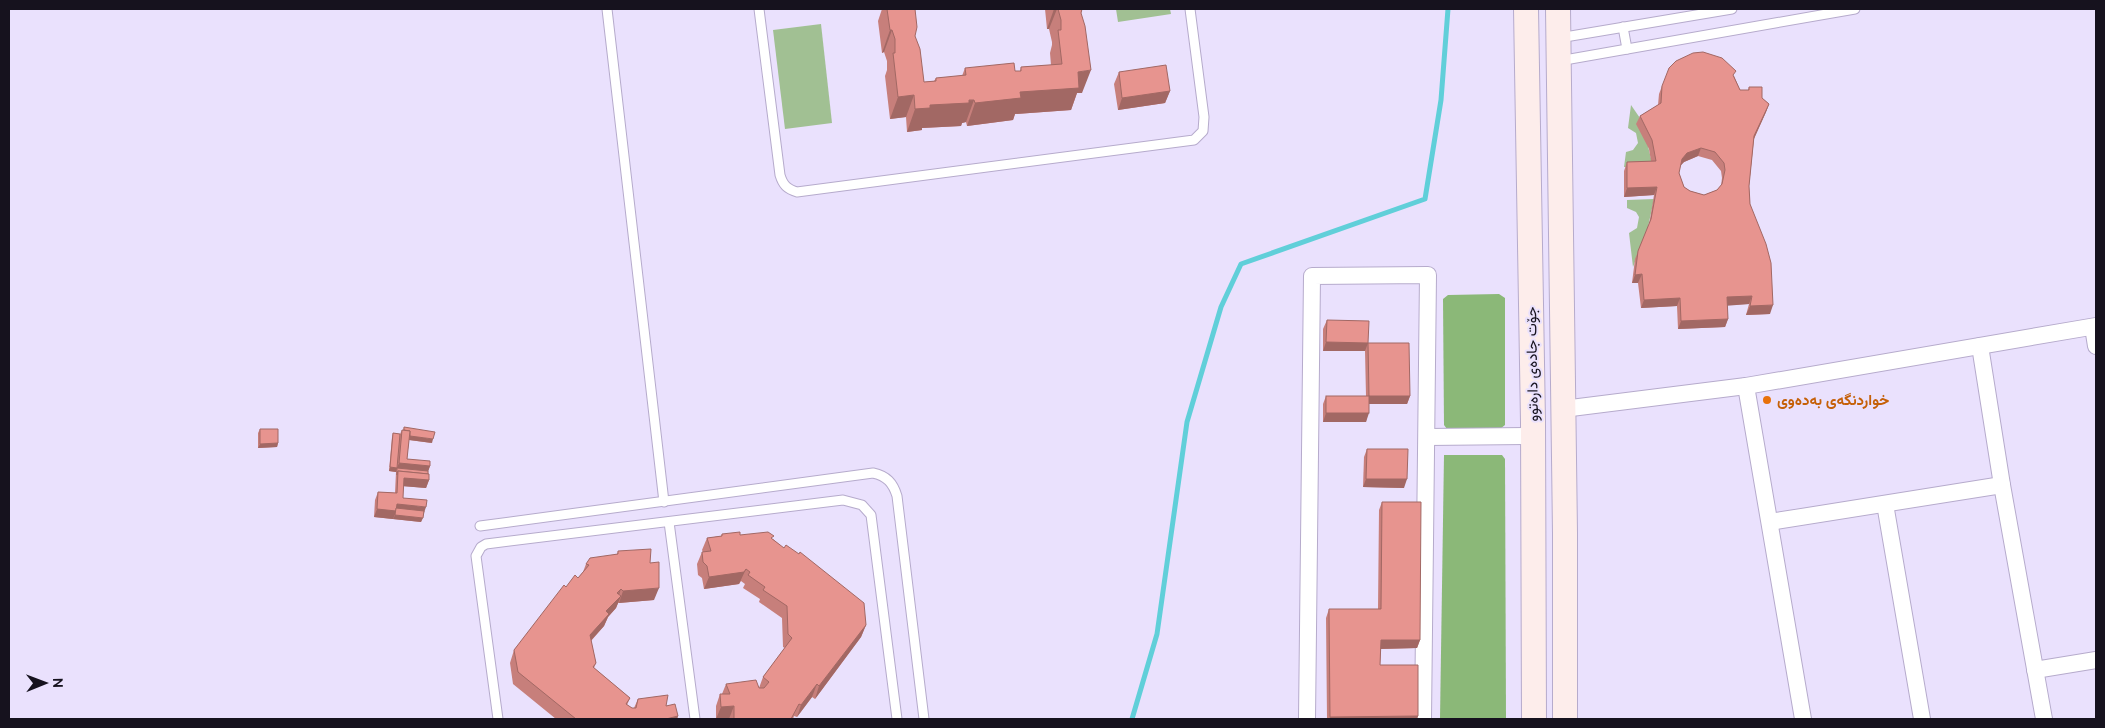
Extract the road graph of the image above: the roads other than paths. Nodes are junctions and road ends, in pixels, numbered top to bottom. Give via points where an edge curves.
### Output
1 (607, 9) edge
2 (759, 9) edge
3 (1190, 9) edge
4 (1526, 9) edge
5 (1558, 9) edge
6 (1732, 9) edge
7 (1854, 9) edge
8 (1623, 27) junction
9 (1627, 49) junction
10 (1558, 50) junction
11 (2095, 326) edge
12 (1980, 346) junction
13 (2096, 346) edge
14 (1746, 386) junction
15 (1563, 409) junction
16 (1534, 436) junction
17 (1427, 437) junction
18 (2002, 485) junction
19 (664, 502) junction
20 (1885, 504) junction
21 (669, 522) junction
22 (1770, 522) junction
23 (480, 526) dead end
24 (1565, 642) junction
25 (1534, 643) junction
26 (2096, 660) edge
27 (2035, 670) junction
28 (498, 719) edge
29 (695, 719) edge
30 (897, 719) edge
31 (924, 719) edge
32 (1307, 719) edge
33 (1422, 719) edge
34 (1534, 719) edge
35 (1565, 719) edge
36 (1802, 719) edge
37 (1922, 719) edge
38 (2044, 719) edge

1 - 19 lane
2 - 3 lane via 780,175 783,185 797,192 1194,140 1203,132 1204,117
4 - 16 main road, جۆت جادەی دارەتوو
5 - 10 main road, جۆت جادەی دارەتوو
6 - 8 lane
7 - 9 lane
8 - 9 lane
8 - 10 lane
9 - 10 lane
10 - 15 main road, جۆت جادەی دارەتوو
11 - 12 street
11 - 13 street
12 - 14 street
12 - 18 street
14 - 15 street
14 - 22 street
15 - 24 main road, جۆت جادەی دارەتوو
16 - 17 street
16 - 25 main road, جۆت جادەی دارەتوو
17 - 32 street via 1428,274 1312,276
17 - 33 street
18 - 20 street
18 - 27 street
19 - 23 lane
19 - 31 lane via 873,472 887,478 897,496
20 - 22 street
20 - 37 street
21 - 28 lane via 480,547 476,556
21 - 29 lane
21 - 30 lane via 843,500 856,501 868,510 872,520
22 - 36 street
24 - 25 main road
24 - 35 main road, جۆت جادەی دارەتوو
25 - 34 main road, جۆت جادەی دارەتوو
26 - 27 street
27 - 38 street

